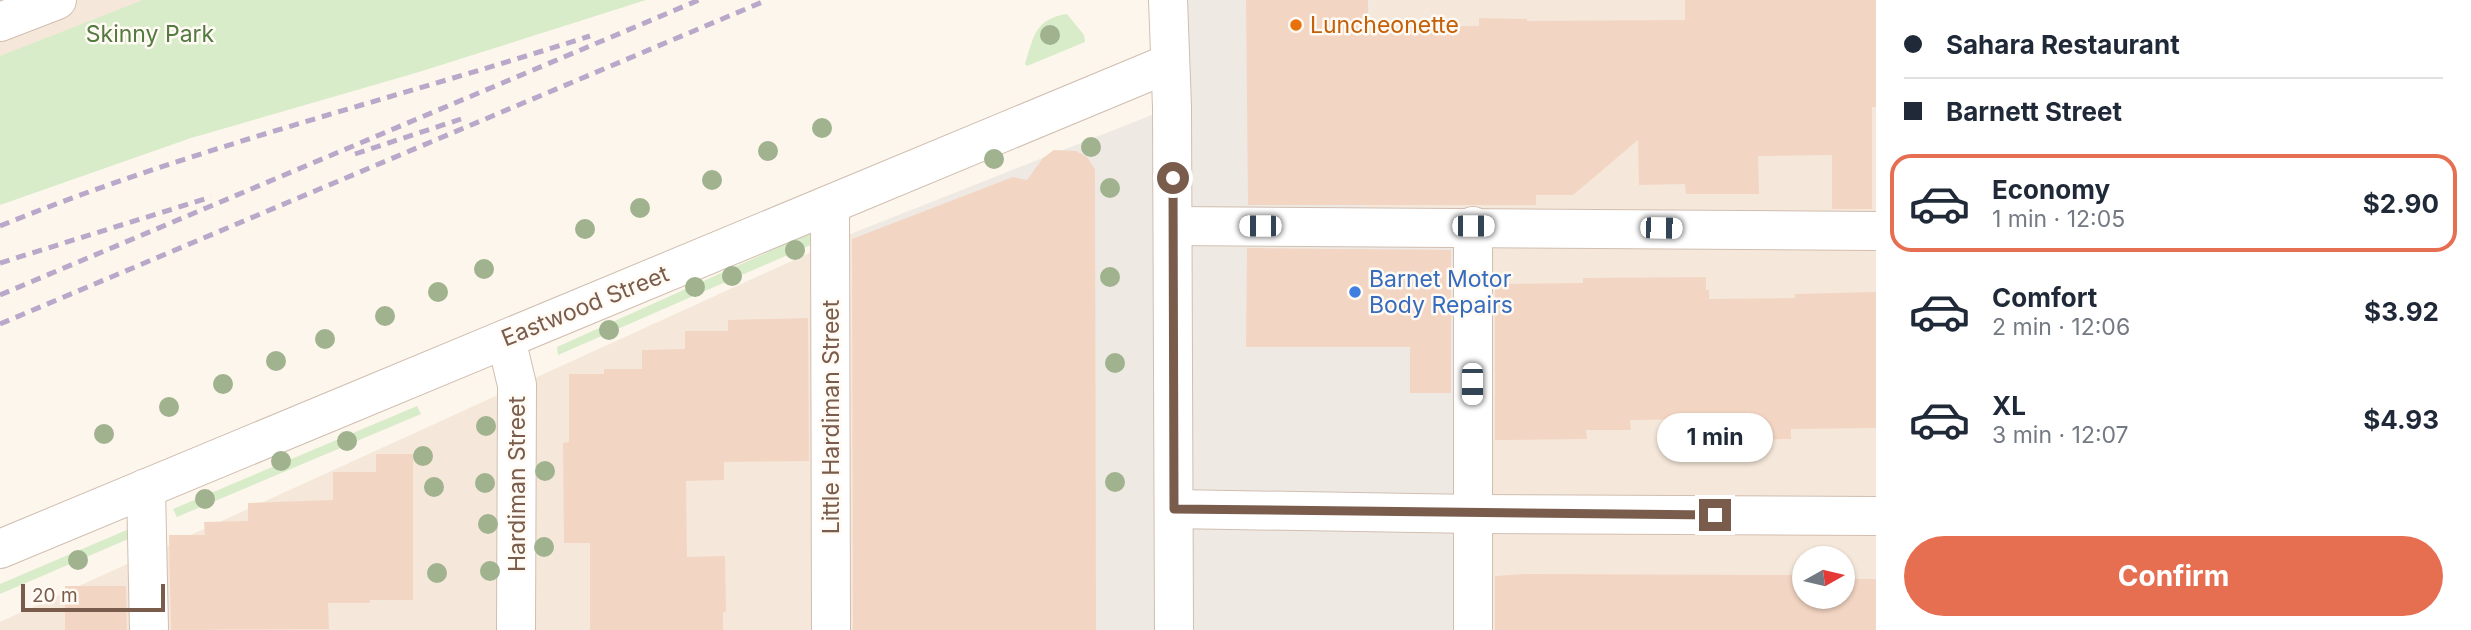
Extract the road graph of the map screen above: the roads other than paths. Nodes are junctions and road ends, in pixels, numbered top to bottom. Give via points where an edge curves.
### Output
1 (1168, 0) edge
2 (44, 2) edge
3 (0, 22) edge
4 (1170, 63) junction
5 (830, 205) junction
6 (1173, 226) junction
7 (1473, 226) junction
8 (1876, 231) edge
9 (506, 339) junction
10 (146, 488) junction
11 (1174, 509) junction
12 (1474, 513) junction
13 (1876, 516) edge
14 (0, 549) edge
15 (149, 630) edge
16 (516, 630) edge
17 (831, 630) edge
18 (1174, 630) edge
19 (1473, 630) edge

1 - 4 street
2 - 3 street
4 - 5 street, Eastwood Street
4 - 6 street
5 - 9 street, Eastwood Street
5 - 17 street, Little Hardiman Street
6 - 7 street
6 - 11 street
7 - 8 street
7 - 12 street
9 - 10 street, Eastwood Street
9 - 16 street, Hardiman Street via 517,386
10 - 14 street, Eastwood Street
10 - 15 street
11 - 12 street
11 - 18 street
12 - 13 street
12 - 19 street

